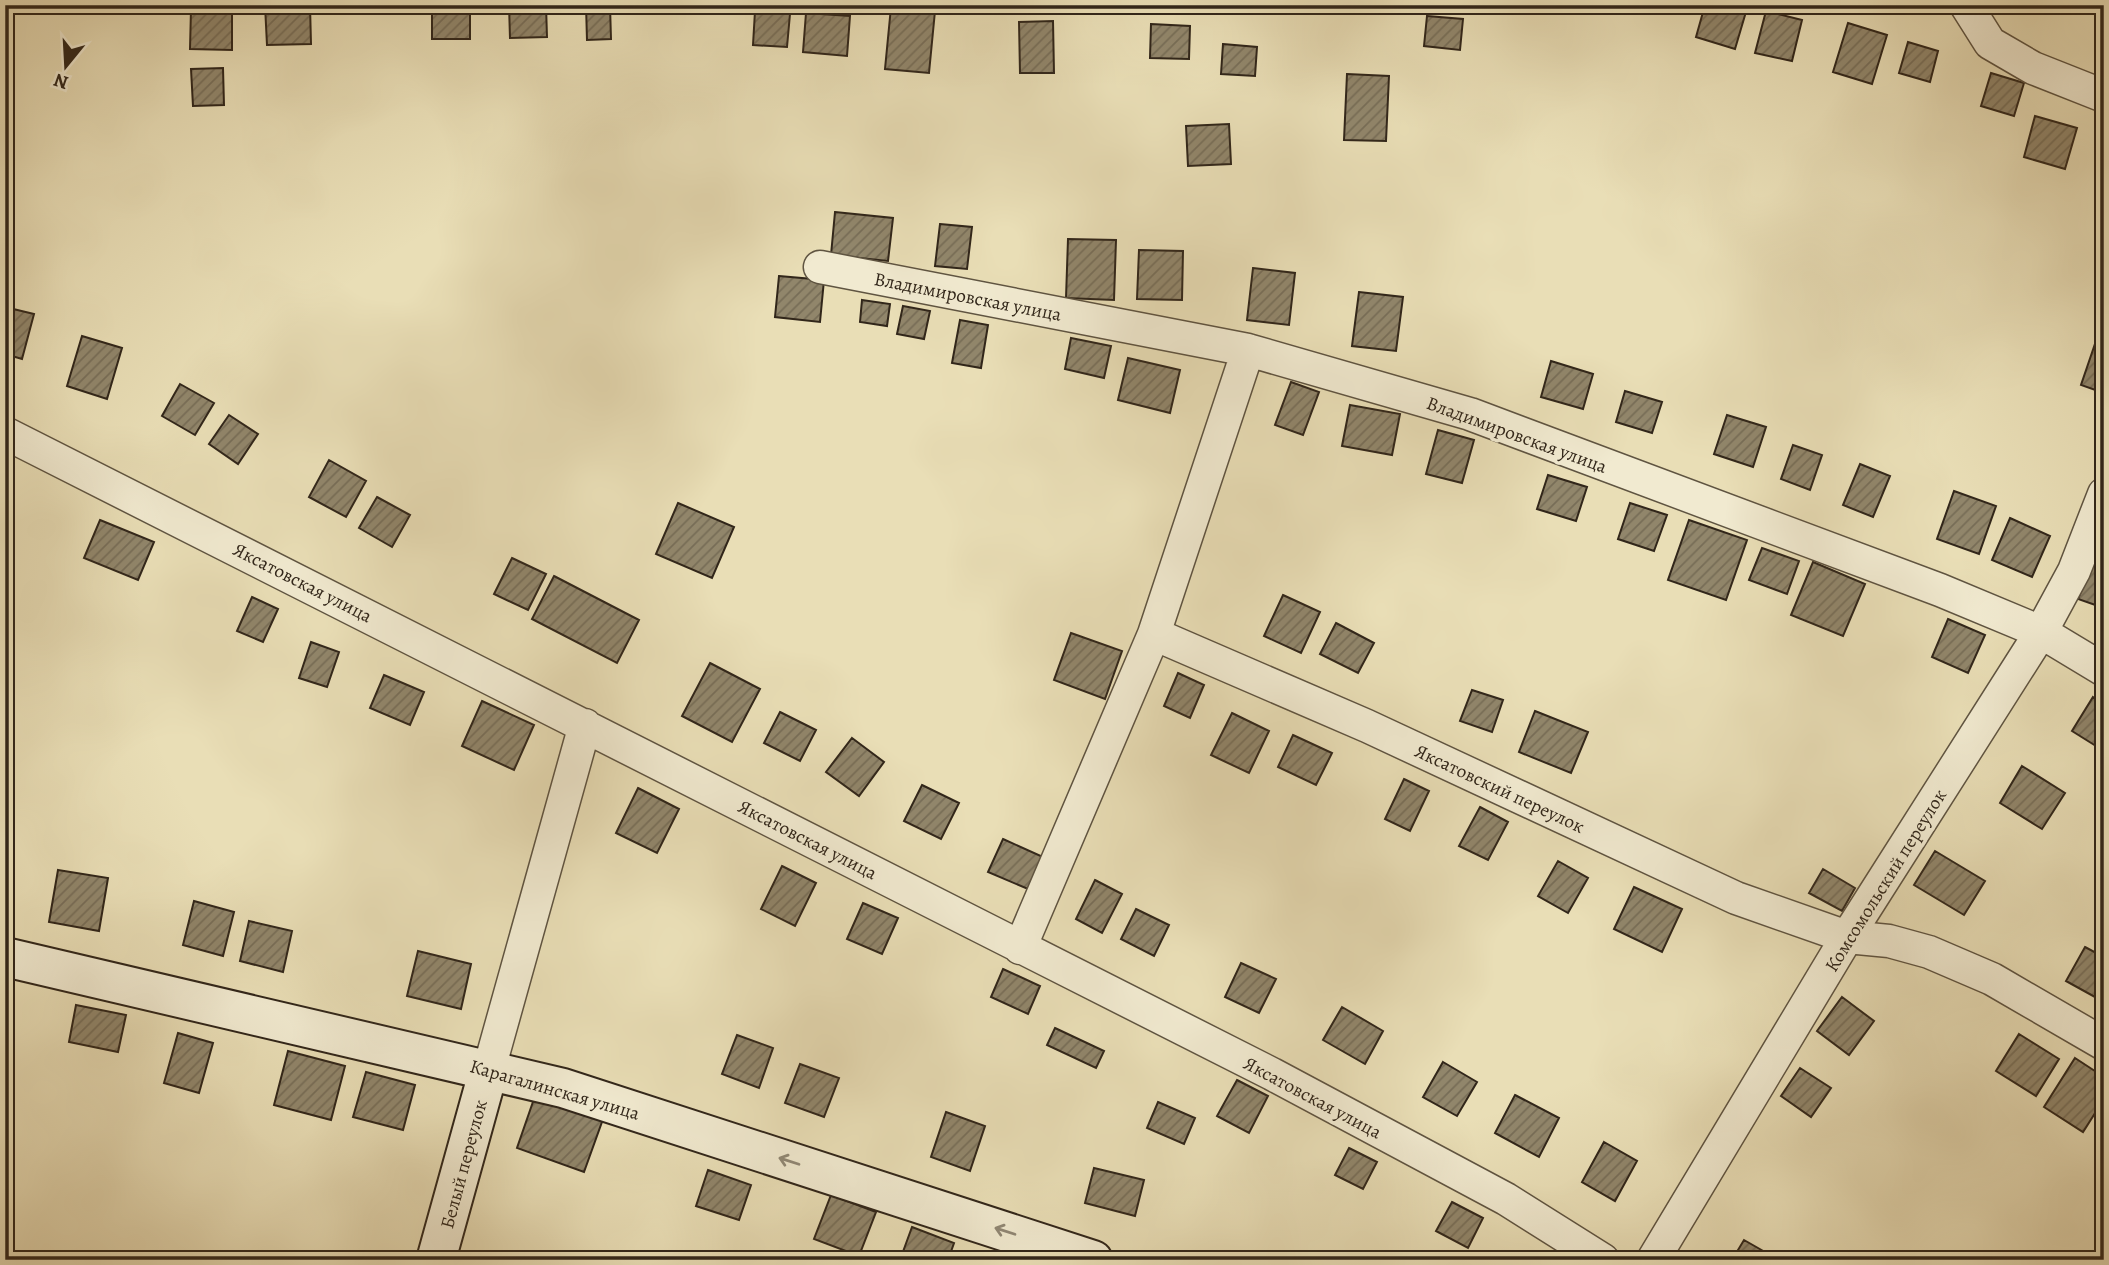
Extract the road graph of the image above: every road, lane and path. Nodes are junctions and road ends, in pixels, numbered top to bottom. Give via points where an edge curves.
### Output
1 (1966, 5) edge
2 (2104, 96) edge
3 (820, 267) dead end
4 (1248, 350) junction
5 (5, 433) edge
6 (2104, 494) edge
7 (2041, 632) junction
8 (1154, 634) junction
9 (2104, 670) edge
10 (585, 725) junction
11 (1847, 937) junction
12 (1020, 948) junction
13 (5, 957) edge
14 (2104, 1044) edge
15 (489, 1069) junction
16 (436, 1260) edge
17 (1093, 1260) edge
18 (1602, 1260) edge
19 (1653, 1260) edge

1 - 2 street via 1990,43 2033,68
3 - 4 street, Владимировская улица
4 - 7 street, Владимировская улица via 1470,414
4 - 8 street
5 - 10 street, Яксатовская улица
6 - 7 street, Комсомольский переулок via 2074,571
7 - 9 street, Владимировская улица
7 - 11 street, Комсомольский переулок
8 - 11 street, Яксатовский переулок via 1343,716 1735,898
8 - 12 street
10 - 12 street, Яксатовская улица
10 - 15 street
11 - 14 street, Яксатовский переулок via 1889,941 1942,958 1992,979
11 - 19 street, Комсомольский переулок
12 - 18 street, Яксатовская улица via 1272,1074 1506,1199
13 - 15 street, Карагалинская улица
15 - 16 street, Белый переулок
17 -> 15 street, Карагалинская улица via 563,1088

